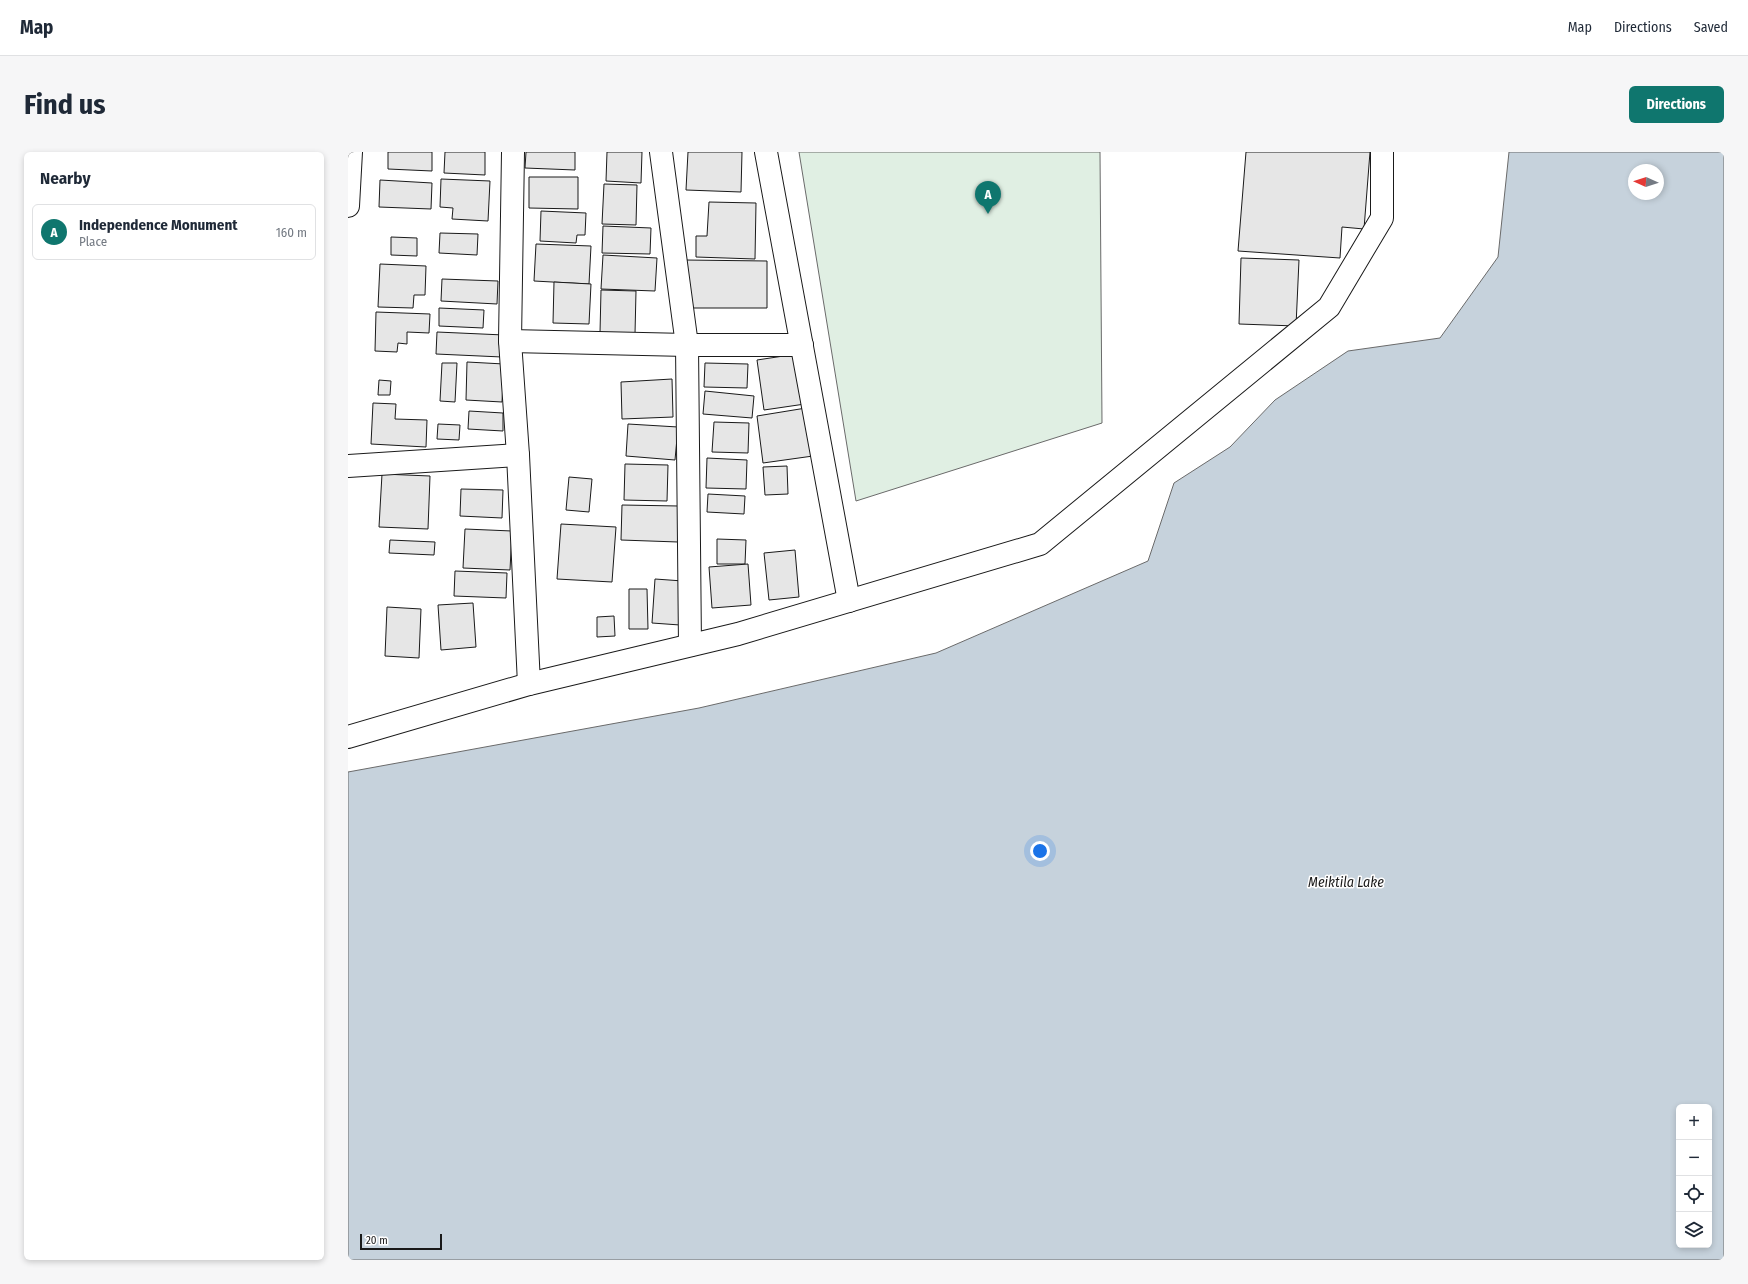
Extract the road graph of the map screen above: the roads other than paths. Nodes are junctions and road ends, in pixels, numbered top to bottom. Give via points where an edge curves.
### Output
1 (351, 152) edge
2 (513, 152) edge
3 (661, 152) edge
4 (766, 152) edge
5 (1382, 152) edge
6 (348, 206) edge
7 (510, 341) junction
8 (687, 346) junction
9 (802, 346) junction
10 (518, 456) junction
11 (348, 466) edge
12 (849, 601) junction
13 (690, 645) junction
14 (529, 684) junction
15 (348, 737) edge

1 - 6 street
2 - 7 street
3 - 8 street
4 - 9 street
5 - 12 street via 1382,218 1329,307 1040,544
7 - 8 street
7 - 10 street
8 - 9 street
8 - 13 street
9 - 12 street
10 - 11 street
10 - 14 street
12 - 13 street via 738,634
13 - 14 street
14 - 15 street

